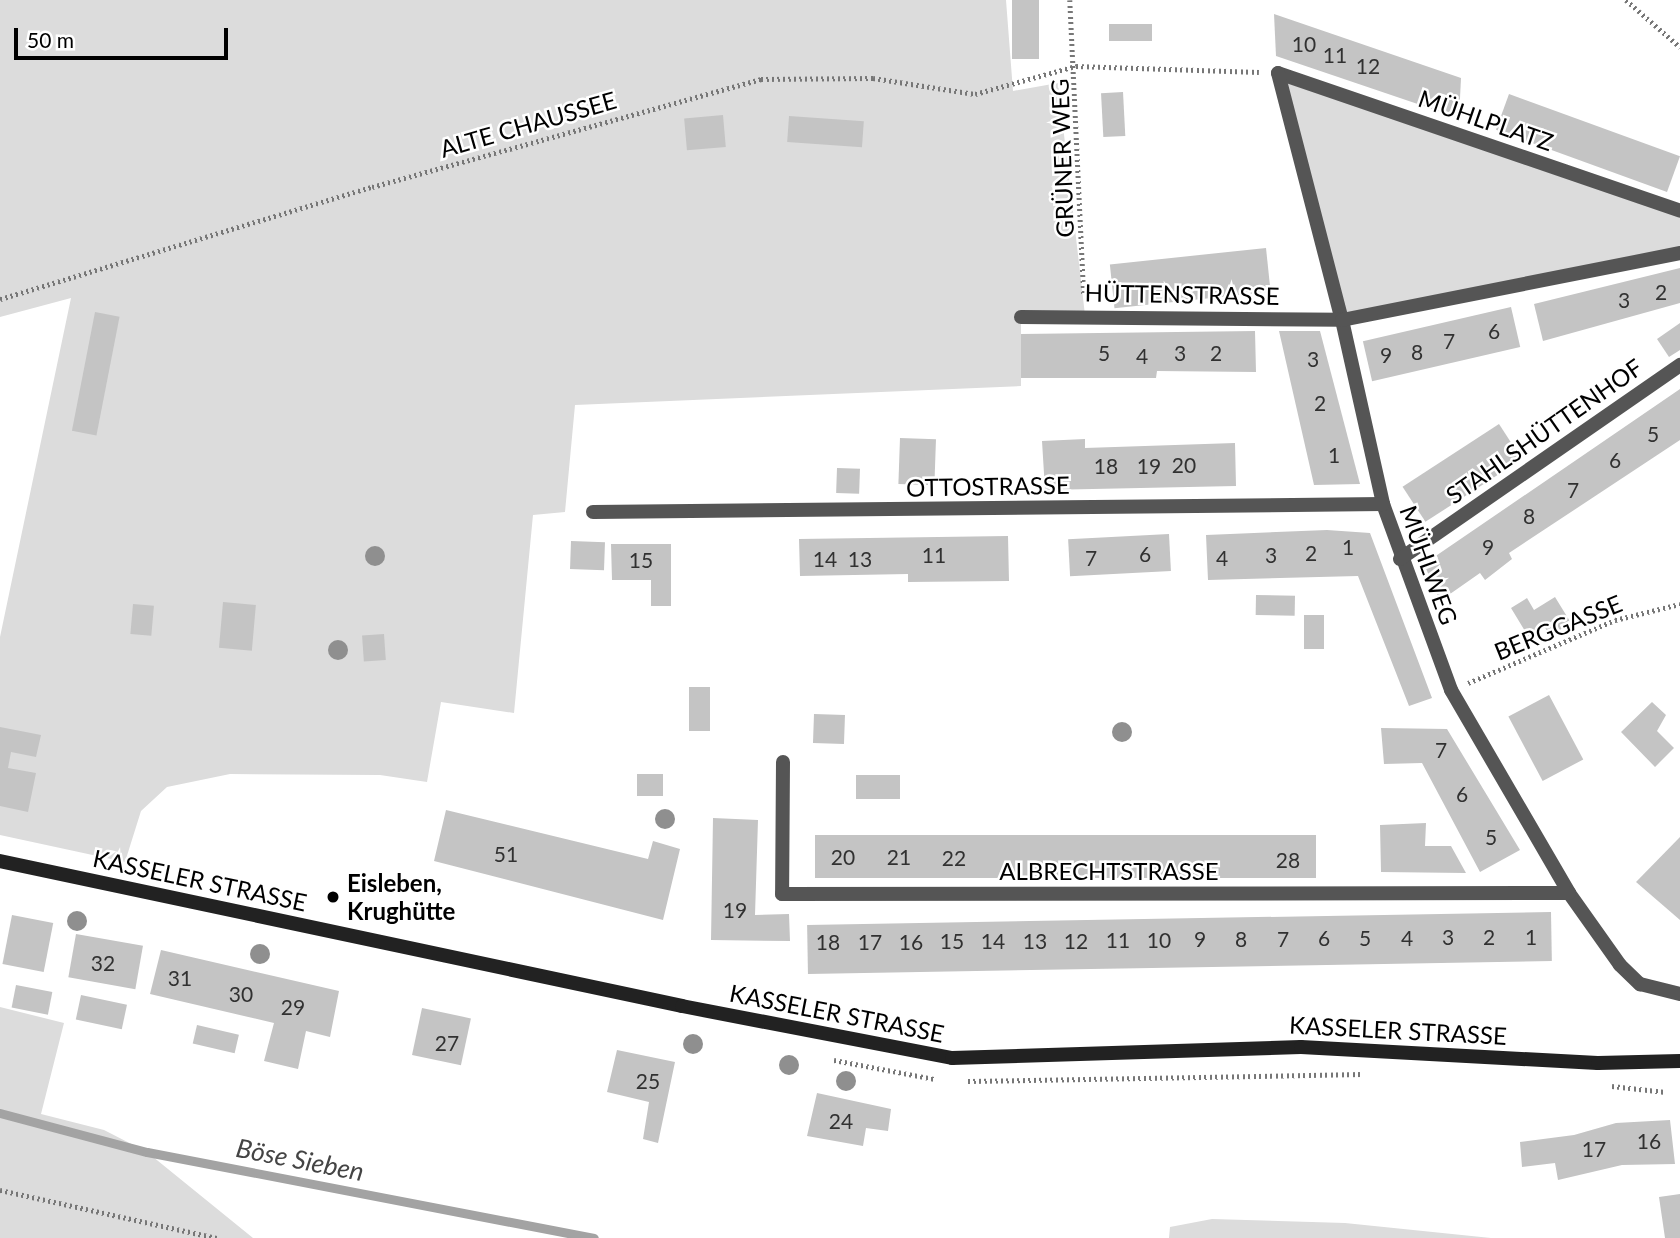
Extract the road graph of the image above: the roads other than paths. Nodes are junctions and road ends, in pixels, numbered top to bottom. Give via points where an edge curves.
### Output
1 (1278, 73) joint
2 (1680, 211) edge
3 (1680, 253) edge
4 (1021, 317) dead end
5 (1342, 320) junction
6 (1680, 365) edge
7 (1383, 504) junction
8 (593, 512) dead end
9 (1400, 559) junction
10 (783, 762) dead end
11 (0, 861) edge
12 (1569, 893) junction
13 (1680, 994) edge
14 (1680, 1061) edge

1 - 2 street, MÜHLPLATZ
1 - 5 street, MÜHLWEG
3 - 5 street
4 - 5 street, HÜTTENSTRASSE
5 - 7 street, MÜHLWEG
6 - 9 street, STAHLSHÜTTENHOF
7 - 8 street, OTTOSTRASSE
7 - 9 street, MÜHLWEG
9 - 12 street, MÜHLWEG via 1451,690
10 - 12 street, ALBRECHTSTRASSE via 782,894
11 - 14 main road, KASSELER STRASSE via 682,1006 952,1058 1301,1046 1589,1063
12 - 13 street, MÜHLWEG via 1634,980

